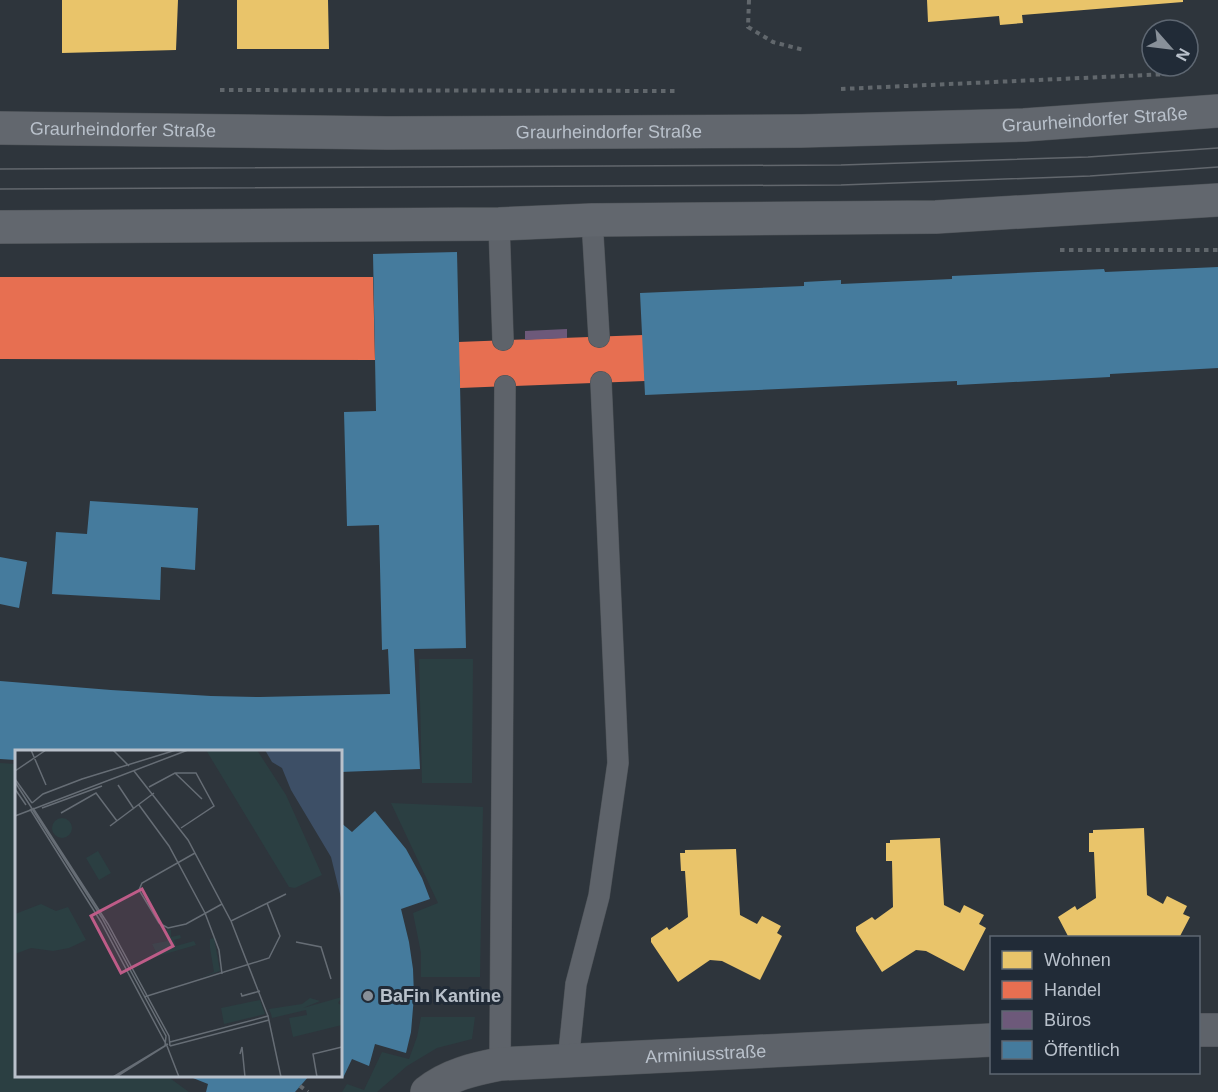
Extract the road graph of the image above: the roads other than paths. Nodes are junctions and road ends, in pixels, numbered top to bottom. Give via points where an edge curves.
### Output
1 (1218, 111) edge
2 (0, 128) edge
3 (1218, 200) edge
4 (592, 220) junction
5 (500, 225) junction
6 (0, 227) edge
7 (599, 337) dead end
8 (503, 340) dead end
9 (601, 382) dead end
10 (505, 386) dead end
11 (1200, 1030) edge
12 (1218, 1030) edge
13 (990, 1040) edge
14 (568, 1062) junction
15 (500, 1064) junction
16 (427, 1092) edge

1 - 2 main road, Graurheindorfer Straße via 1023,125 801,132 387,133
3 - 4 main road via 936,217
4 - 5 main road
4 - 7 lane
5 - 6 main road
5 - 8 lane
9 - 14 lane via 618,764 599,896 576,984
10 - 15 lane
11 - 12 street
13 - 14 street, Arminiusstraße
14 - 15 street, Arminiusstraße
15 - 16 street, Arminiusstraße via 467,1071

